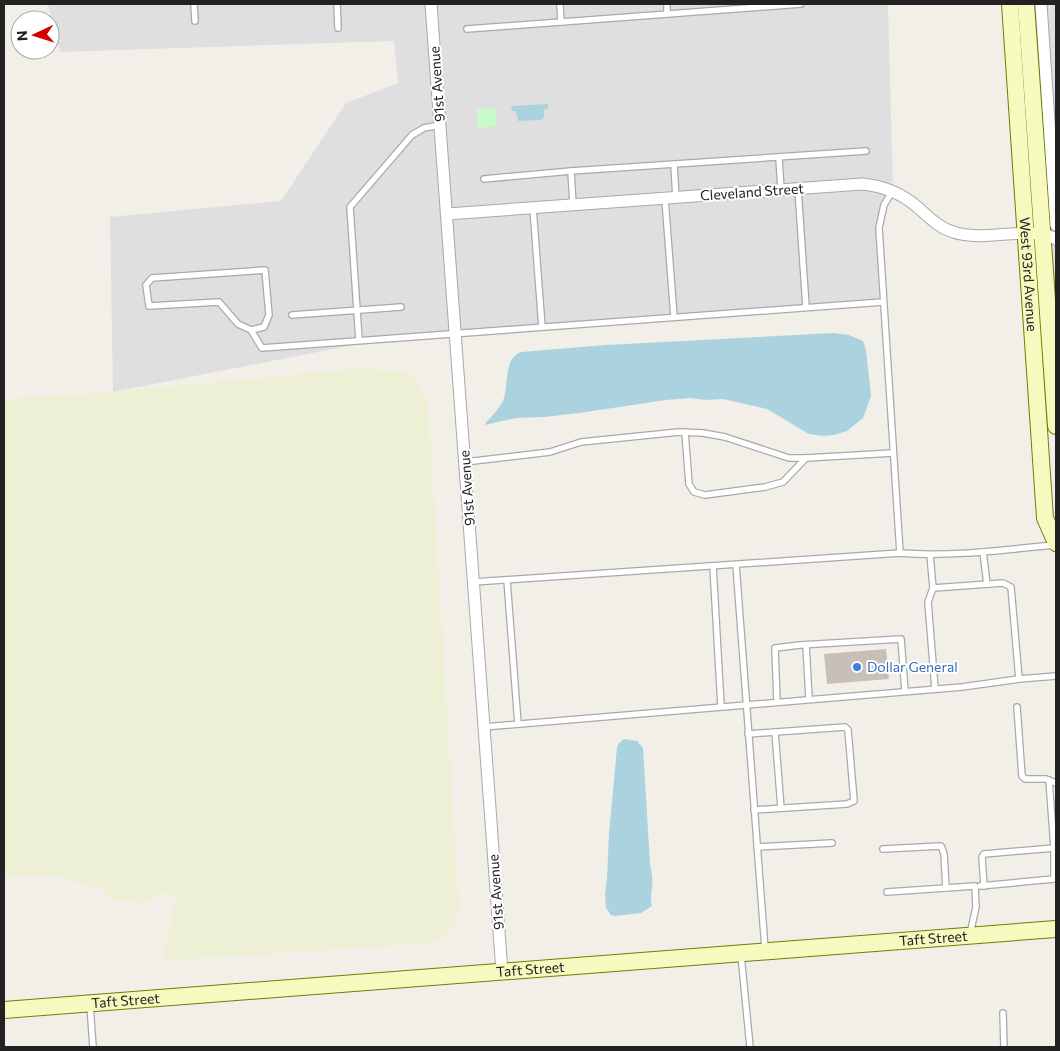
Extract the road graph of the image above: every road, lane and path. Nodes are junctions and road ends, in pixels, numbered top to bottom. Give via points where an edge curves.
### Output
1 (194, 4) edge
2 (337, 4) edge
3 (431, 4) edge
4 (560, 4) edge
5 (667, 4) edge
6 (801, 4) edge
7 (1010, 4) edge
8 (1026, 4) edge
9 (1041, 4) edge
10 (773, 5) edge
11 (667, 14) junction
12 (195, 21) dead end
13 (562, 22) junction
14 (338, 28) dead end
15 (467, 29) dead end
16 (440, 125) junction
17 (866, 151) dead end
18 (779, 158) junction
19 (674, 165) junction
20 (571, 171) junction
21 (484, 178) dead end
22 (798, 189) junction
23 (781, 190) junction
24 (892, 190) junction
25 (671, 198) junction
26 (573, 205) junction
27 (533, 208) junction
28 (447, 214) junction
29 (1053, 231) edge
30 (1025, 233) junction
31 (883, 302) junction
32 (401, 307) dead end
33 (806, 307) junction
34 (357, 310) junction
35 (292, 314) dead end
36 (674, 317) junction
37 (542, 327) junction
38 (251, 330) junction
39 (455, 333) junction
40 (358, 340) junction
41 (1056, 426) edge
42 (685, 432) junction
43 (893, 453) junction
44 (806, 458) junction
45 (465, 462) junction
46 (1056, 544) edge
47 (983, 552) junction
48 (900, 554) junction
49 (930, 554) junction
50 (736, 565) junction
51 (713, 566) junction
52 (507, 580) junction
53 (474, 582) junction
54 (987, 584) junction
55 (933, 588) junction
56 (806, 645) junction
57 (1056, 676) edge
58 (1019, 679) junction
59 (935, 689) junction
60 (904, 692) junction
61 (809, 699) junction
62 (777, 702) junction
63 (746, 704) junction
64 (721, 706) junction
65 (1017, 707) dead end
66 (518, 724) junction
67 (484, 727) junction
68 (775, 732) junction
69 (748, 734) junction
70 (1049, 780) junction
71 (1056, 783) edge
72 (781, 808) junction
73 (754, 810) junction
74 (832, 843) dead end
75 (757, 847) junction
76 (1055, 848) edge
77 (883, 849) dead end
78 (975, 886) junction
79 (984, 886) junction
80 (946, 888) junction
81 (887, 892) dead end
82 (1056, 929) edge
83 (969, 936) junction
84 (765, 951) junction
85 (741, 953) junction
86 (502, 972) junction
87 (90, 1003) junction
88 (4, 1010) edge
89 (1003, 1013) dead end
90 (93, 1047) edge
91 (750, 1047) edge
92 (1004, 1047) edge

1 - 12 lane
2 - 14 lane
3 - 16 street, 91st Avenue
4 - 13 lane
5 - 11 lane
6 - 10 lane
7 - 30 main road, West 93rd Avenue
8 - 29 main road, West 93rd Avenue
9 - 29 street
10 - 11 lane
11 - 13 lane
13 - 15 lane
16 - 28 street, 91st Avenue
16 - 34 lane via 424,128 412,135 350,207
17 - 18 lane
18 - 19 lane
18 - 23 lane
19 - 20 lane
19 - 25 lane
20 - 21 lane
20 - 26 lane
22 - 23 street, Cleveland Street
22 - 24 street, Cleveland Street via 862,184
22 - 33 lane
23 - 25 street, Cleveland Street
24 - 30 street, Cleveland Street via 937,225 953,232
24 - 31 lane via 884,205 879,228
25 - 26 street, Cleveland Street
25 - 36 lane
26 - 27 street, Cleveland Street
27 - 28 street, Cleveland Street
27 - 37 lane
28 - 39 street, 91st Avenue
29 - 30 street, Cleveland Street
29 - 41 main road, West 93rd Avenue
30 - 46 main road, West 93rd Avenue via 1045,518
31 - 33 lane
31 - 43 lane
32 - 34 lane
33 - 36 lane
34 - 35 lane
34 - 40 lane
36 - 37 lane
37 - 39 lane
38 - 38 lane via 238,324 219,302 148,306 146,285 152,278 265,270 269,315 264,327
38 - 40 lane via 262,348
39 - 40 lane
39 - 45 street, 91st Avenue
42 - 44 lane via 725,437 789,458
42 - 44 lane via 689,484 699,494 783,482
42 - 45 lane via 581,442 550,452
43 - 44 lane
43 - 48 lane
45 - 53 street, 91st Avenue
46 - 47 lane
47 - 49 lane
47 - 54 lane
48 - 49 lane
48 - 50 lane
49 - 55 lane
50 - 51 lane
50 - 63 lane
51 - 52 lane
51 - 64 lane
52 - 53 lane
52 - 66 lane
53 - 67 street, 91st Avenue
54 - 55 lane
54 - 58 lane via 1003,583 1011,587
55 - 59 lane via 928,602
56 - 60 lane via 901,639
56 - 61 lane
56 - 62 lane via 775,648
57 - 58 lane
58 - 59 lane
59 - 60 lane
60 - 61 lane
61 - 62 lane
62 - 63 lane
63 - 64 lane
63 - 69 lane
64 - 66 lane
65 - 70 lane via 1022,776
66 - 67 lane
67 - 86 street, 91st Avenue
68 - 69 lane
68 - 72 lane
68 - 72 lane via 845,727 848,730 854,801
69 - 73 lane
70 - 71 lane
70 - 76 lane
72 - 73 lane
73 - 75 lane
74 - 75 lane
75 - 84 lane
76 - 79 lane via 1054,879
76 - 79 lane via 984,854
77 - 80 lane via 941,846
78 - 79 lane
78 - 80 lane
78 - 83 lane via 976,907
80 - 81 lane
82 - 83 main road, Taft Street
83 - 84 main road, Taft Street
84 - 85 main road, Taft Street
85 - 86 main road, Taft Street
85 - 91 lane
86 - 87 main road, Taft Street
87 - 88 main road, Taft Street
87 - 90 lane
89 - 92 lane

